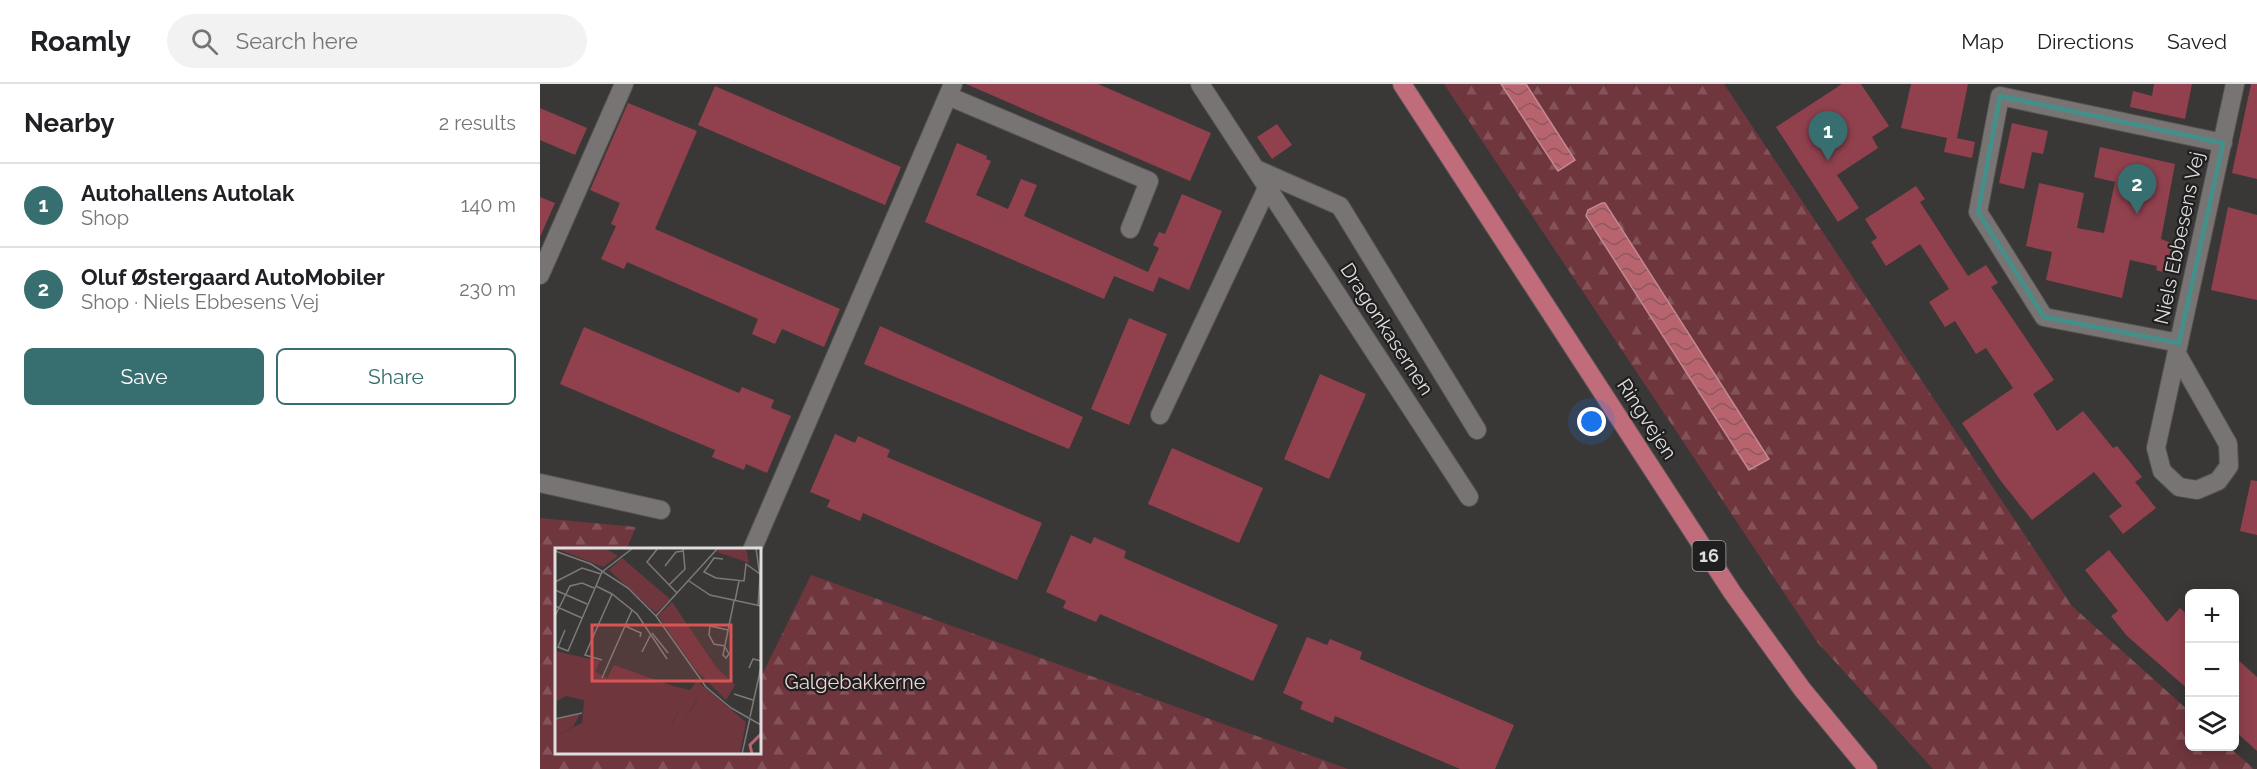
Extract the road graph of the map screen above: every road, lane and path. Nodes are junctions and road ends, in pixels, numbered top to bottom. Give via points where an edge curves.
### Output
1 (624, 84) edge
2 (1200, 84) edge
3 (1402, 84) edge
4 (2235, 84) edge
5 (950, 88) edge
6 (2223, 143) junction
7 (1258, 170) junction
8 (1268, 186) junction
9 (1130, 229) dead end
10 (540, 275) edge
11 (2178, 349) junction
12 (1160, 416) dead end
13 (1477, 430) dead end
14 (540, 483) edge
15 (1469, 497) dead end
16 (661, 510) dead end
17 (753, 548) edge
18 (1868, 769) edge

1 - 10 street
2 - 7 street, Dragonkasernen
3 - 18 main road, Ringvejen / 16 via 1732,592 1797,682
4 - 6 street, Niels Ebbesens Vej
5 - 9 street via 1149,181
5 - 17 street
6 - 11 street, Niels Ebbesens Vej
6 - 11 street, Niels Ebbesens Vej via 2000,96 1978,212 2044,317
7 - 8 street, Dragonkasernen
7 - 13 street via 1340,206
8 - 12 street
8 - 15 street, Dragonkasernen
11 - 11 street, Niels Ebbesens Vej via 2228,444 2229,466 2218,481 2197,490 2179,487 2162,471 2156,448
14 - 16 street

